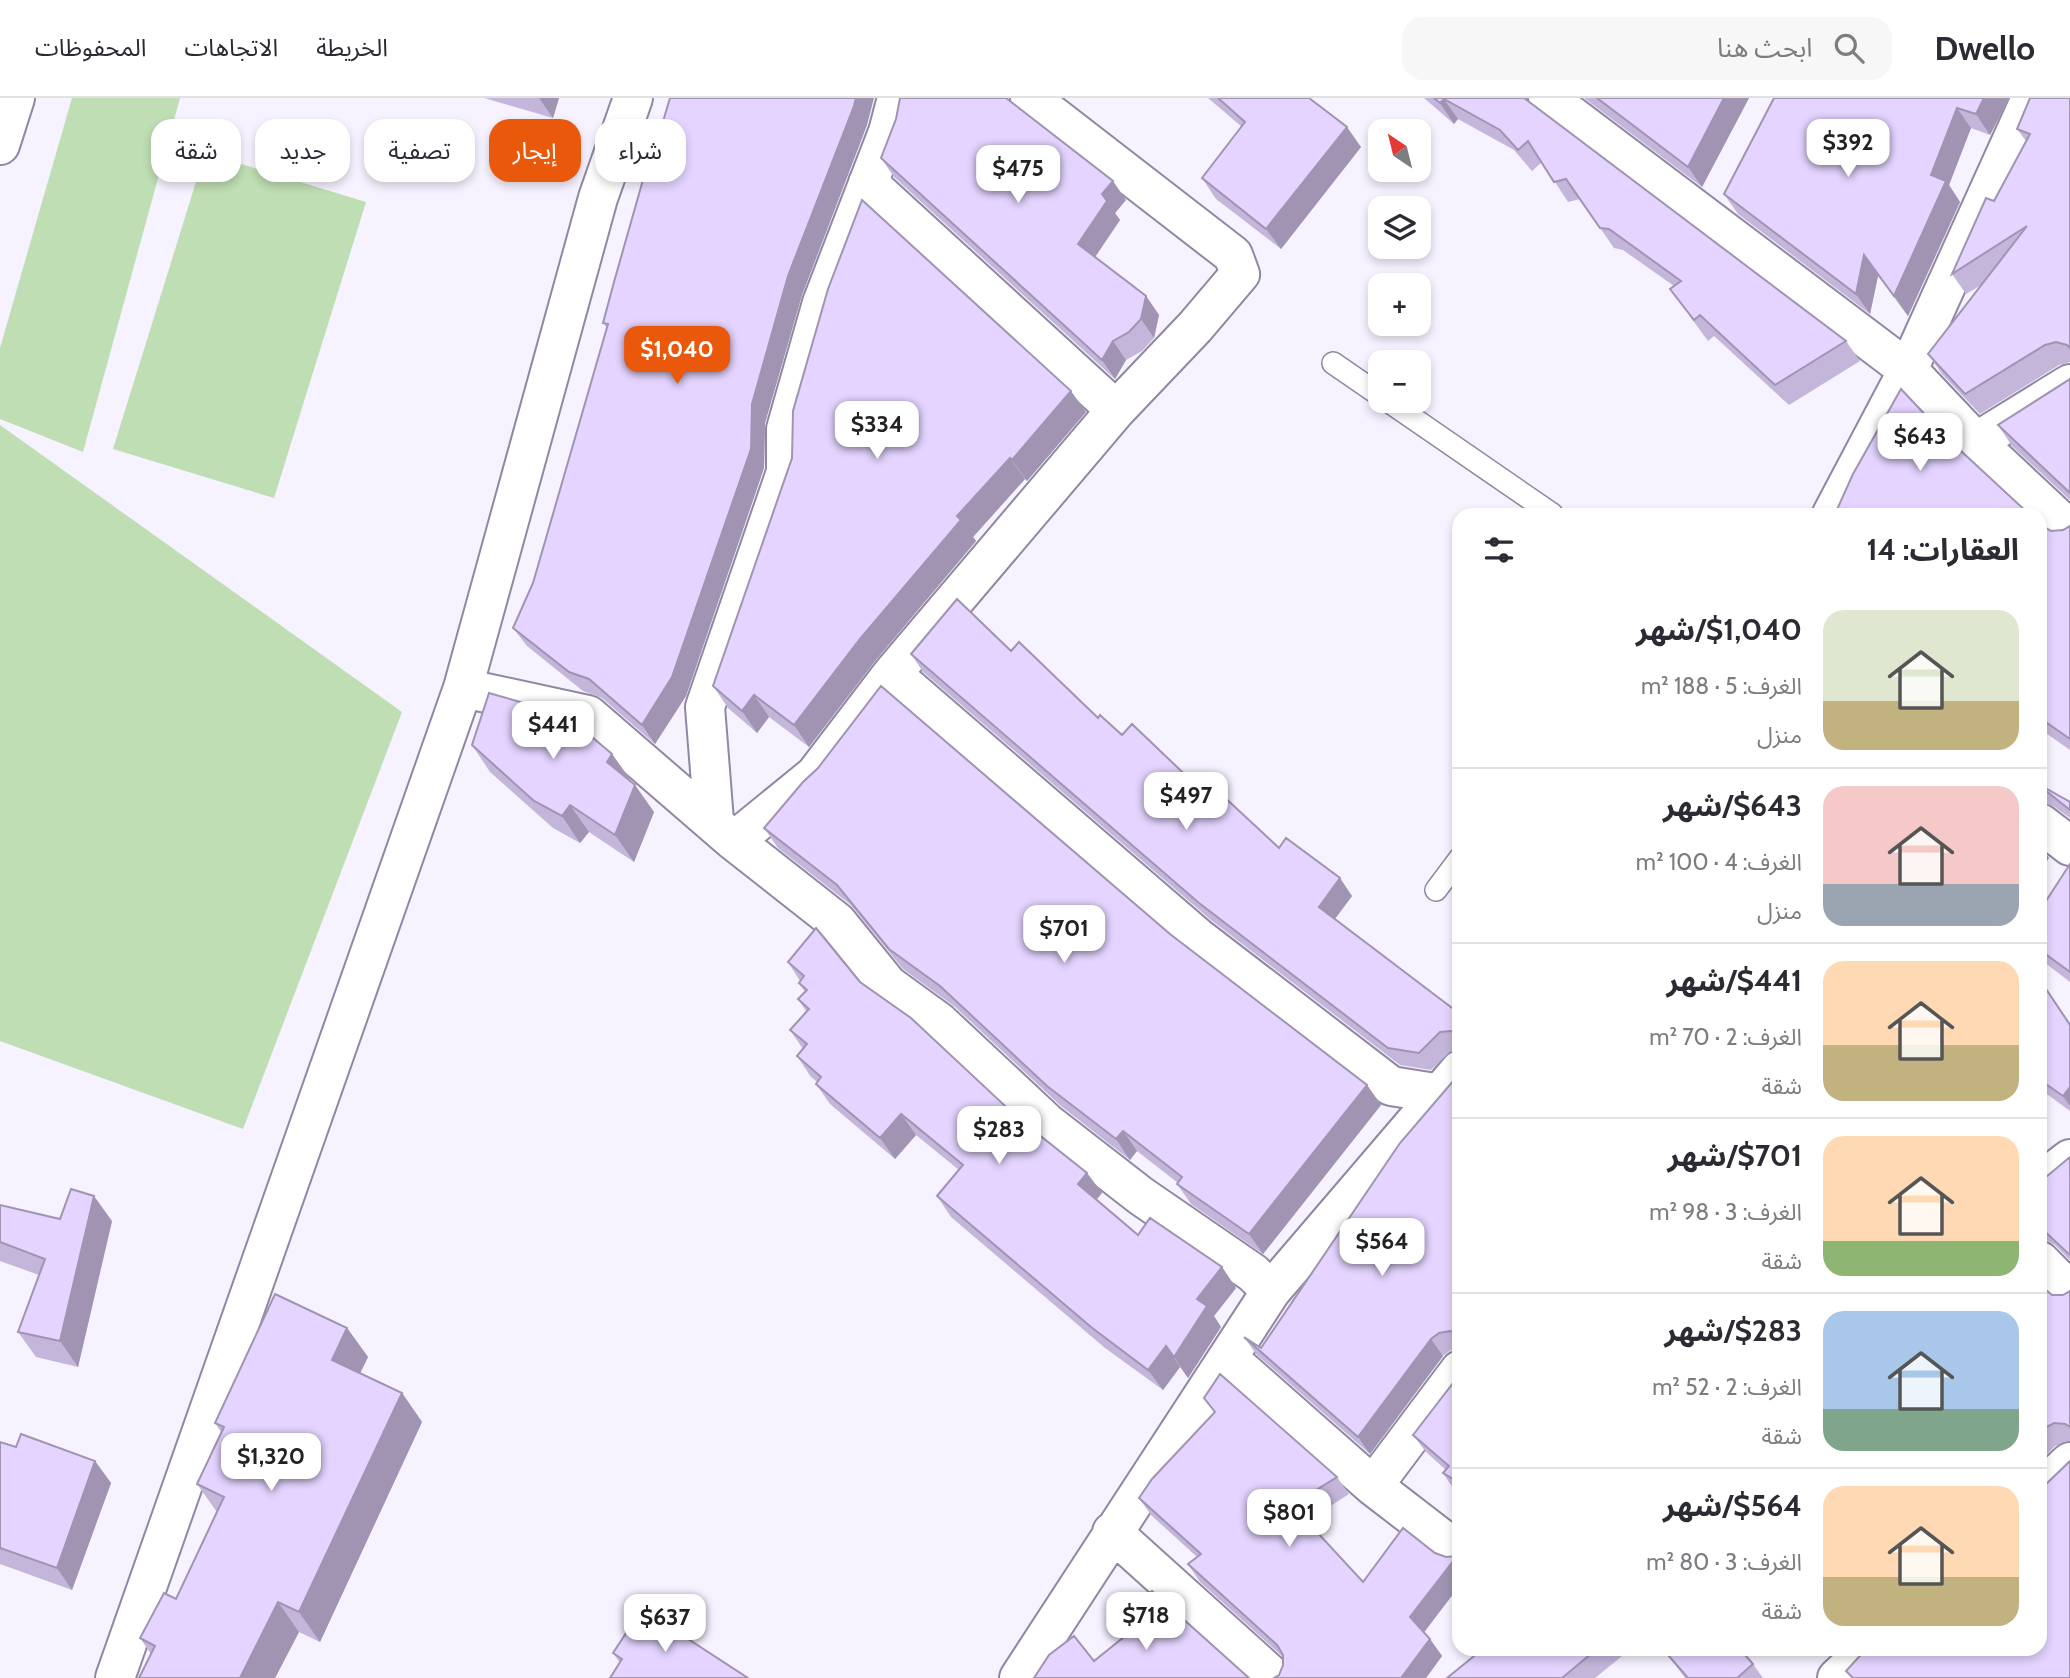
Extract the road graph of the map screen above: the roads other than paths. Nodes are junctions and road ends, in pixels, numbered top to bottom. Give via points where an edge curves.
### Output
1 (15, 98) edge
2 (633, 98) edge
3 (897, 98) edge
4 (1030, 98) edge
5 (2031, 98) edge
6 (1550, 99) edge
7 (0, 145) edge
8 (868, 183) junction
9 (1729, 184) edge
10 (1710, 220) junction
11 (1333, 363) dead end
12 (1908, 370) junction
13 (2070, 384) edge
14 (1368, 387) edge
15 (1116, 410) junction
16 (1405, 413) edge
17 (1976, 442) junction
18 (1543, 508) edge
19 (1835, 508) edge
20 (2046, 508) edge
21 (2047, 508) edge
22 (2070, 530) edge
23 (892, 674) junction
24 (463, 688) junction
25 (724, 831) junction
26 (2047, 833) edge
27 (2068, 864) edge
28 (1452, 869) edge
29 (1436, 890) dead end
30 (1450, 1082) edge
31 (2070, 1159) edge
32 (2047, 1177) edge
33 (2047, 1268) edge
34 (2070, 1291) edge
35 (1271, 1292) junction
36 (1228, 1359) junction
37 (1452, 1381) edge
38 (2070, 1462) edge
39 (2047, 1483) edge
40 (1373, 1486) junction
41 (1112, 1532) junction
42 (1452, 1547) edge
43 (1860, 1656) edge
44 (115, 1678) edge
45 (1019, 1678) edge
46 (1274, 1678) edge
47 (1837, 1678) edge

1 - 7 main road
2 - 24 main road via 598,198
3 - 8 main road
4 - 15 main road via 1233,255 1240,274
5 - 12 main road
6 - 10 main road
8 - 15 main road
8 - 25 main road via 822,303 786,429 786,472 705,707
9 - 10 main road
10 - 12 main road
11 - 14 lane
12 - 17 main road
12 - 19 main road
13 - 17 main road
15 - 23 main road
16 - 18 lane
17 - 20 main road
21 - 22 main road
23 - 25 main road via 816,775
23 - 30 main road via 1197,937 1391,1086
24 - 25 main road via 589,715
24 - 44 main road
25 - 35 main road via 837,922 888,985 939,1022 1047,1123 1141,1196 1253,1273
26 - 27 main road
28 - 29 lane
30 - 35 main road
31 - 32 main road
33 - 34 main road
35 - 36 main road
36 - 40 main road
36 - 41 main road
37 - 40 main road
38 - 39 main road
40 - 42 main road
41 - 45 main road
41 - 46 main road
43 - 47 main road

